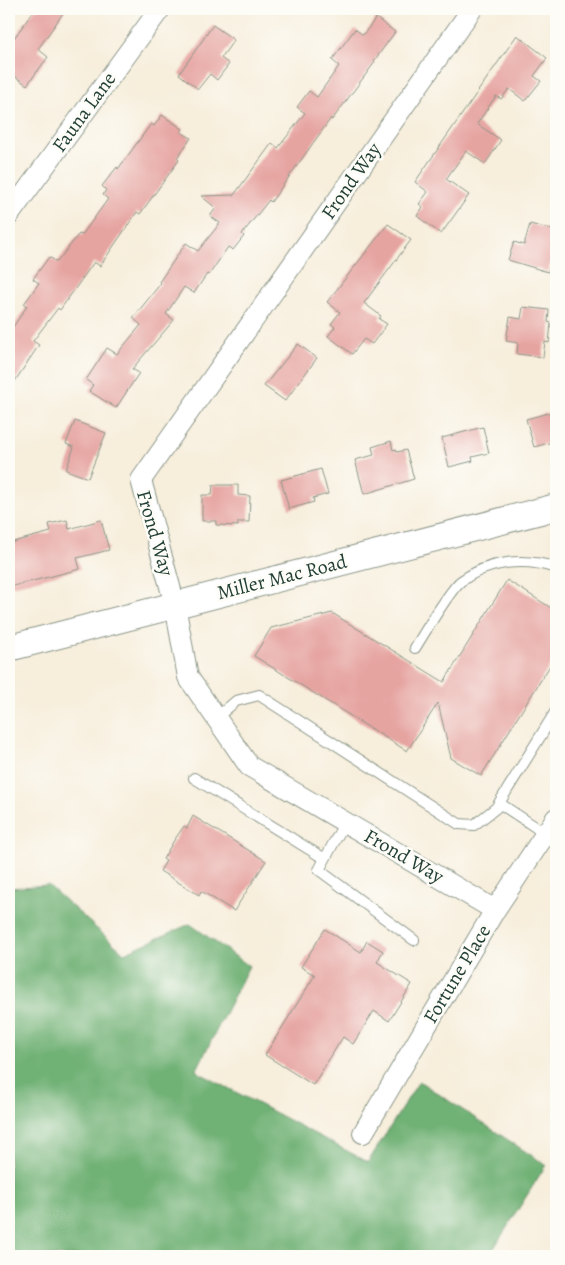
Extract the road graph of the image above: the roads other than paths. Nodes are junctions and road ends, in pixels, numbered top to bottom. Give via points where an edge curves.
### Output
1 (160, 9) edge
2 (472, 9) edge
3 (9, 215) edge
4 (556, 506) edge
5 (556, 568) edge
6 (176, 604) junction
7 (9, 648) edge
8 (415, 648) dead end
9 (556, 711) edge
10 (216, 718) junction
11 (194, 778) dead end
12 (499, 803) junction
13 (345, 822) junction
14 (551, 826) edge
15 (325, 859) junction
16 (496, 910) junction
17 (414, 940) dead end
18 (363, 1133) dead end

1 - 3 street, Fauna Lane
2 - 6 street, Frond Way via 141,480
4 - 6 street, Miller Mac Road
5 - 8 lane via 536,561 499,563 460,582
6 - 7 street, Miller Mac Road
6 - 10 street, Frond Way via 188,677
9 - 12 lane
10 - 12 lane via 236,701 259,695 459,824 474,825
10 - 13 street, Frond Way via 249,766
11 - 15 lane
12 - 14 lane
13 - 15 lane
13 - 16 street, Frond Way
14 - 16 street, Fortune Place
15 - 17 lane via 319,870
16 - 18 street, Fortune Place

